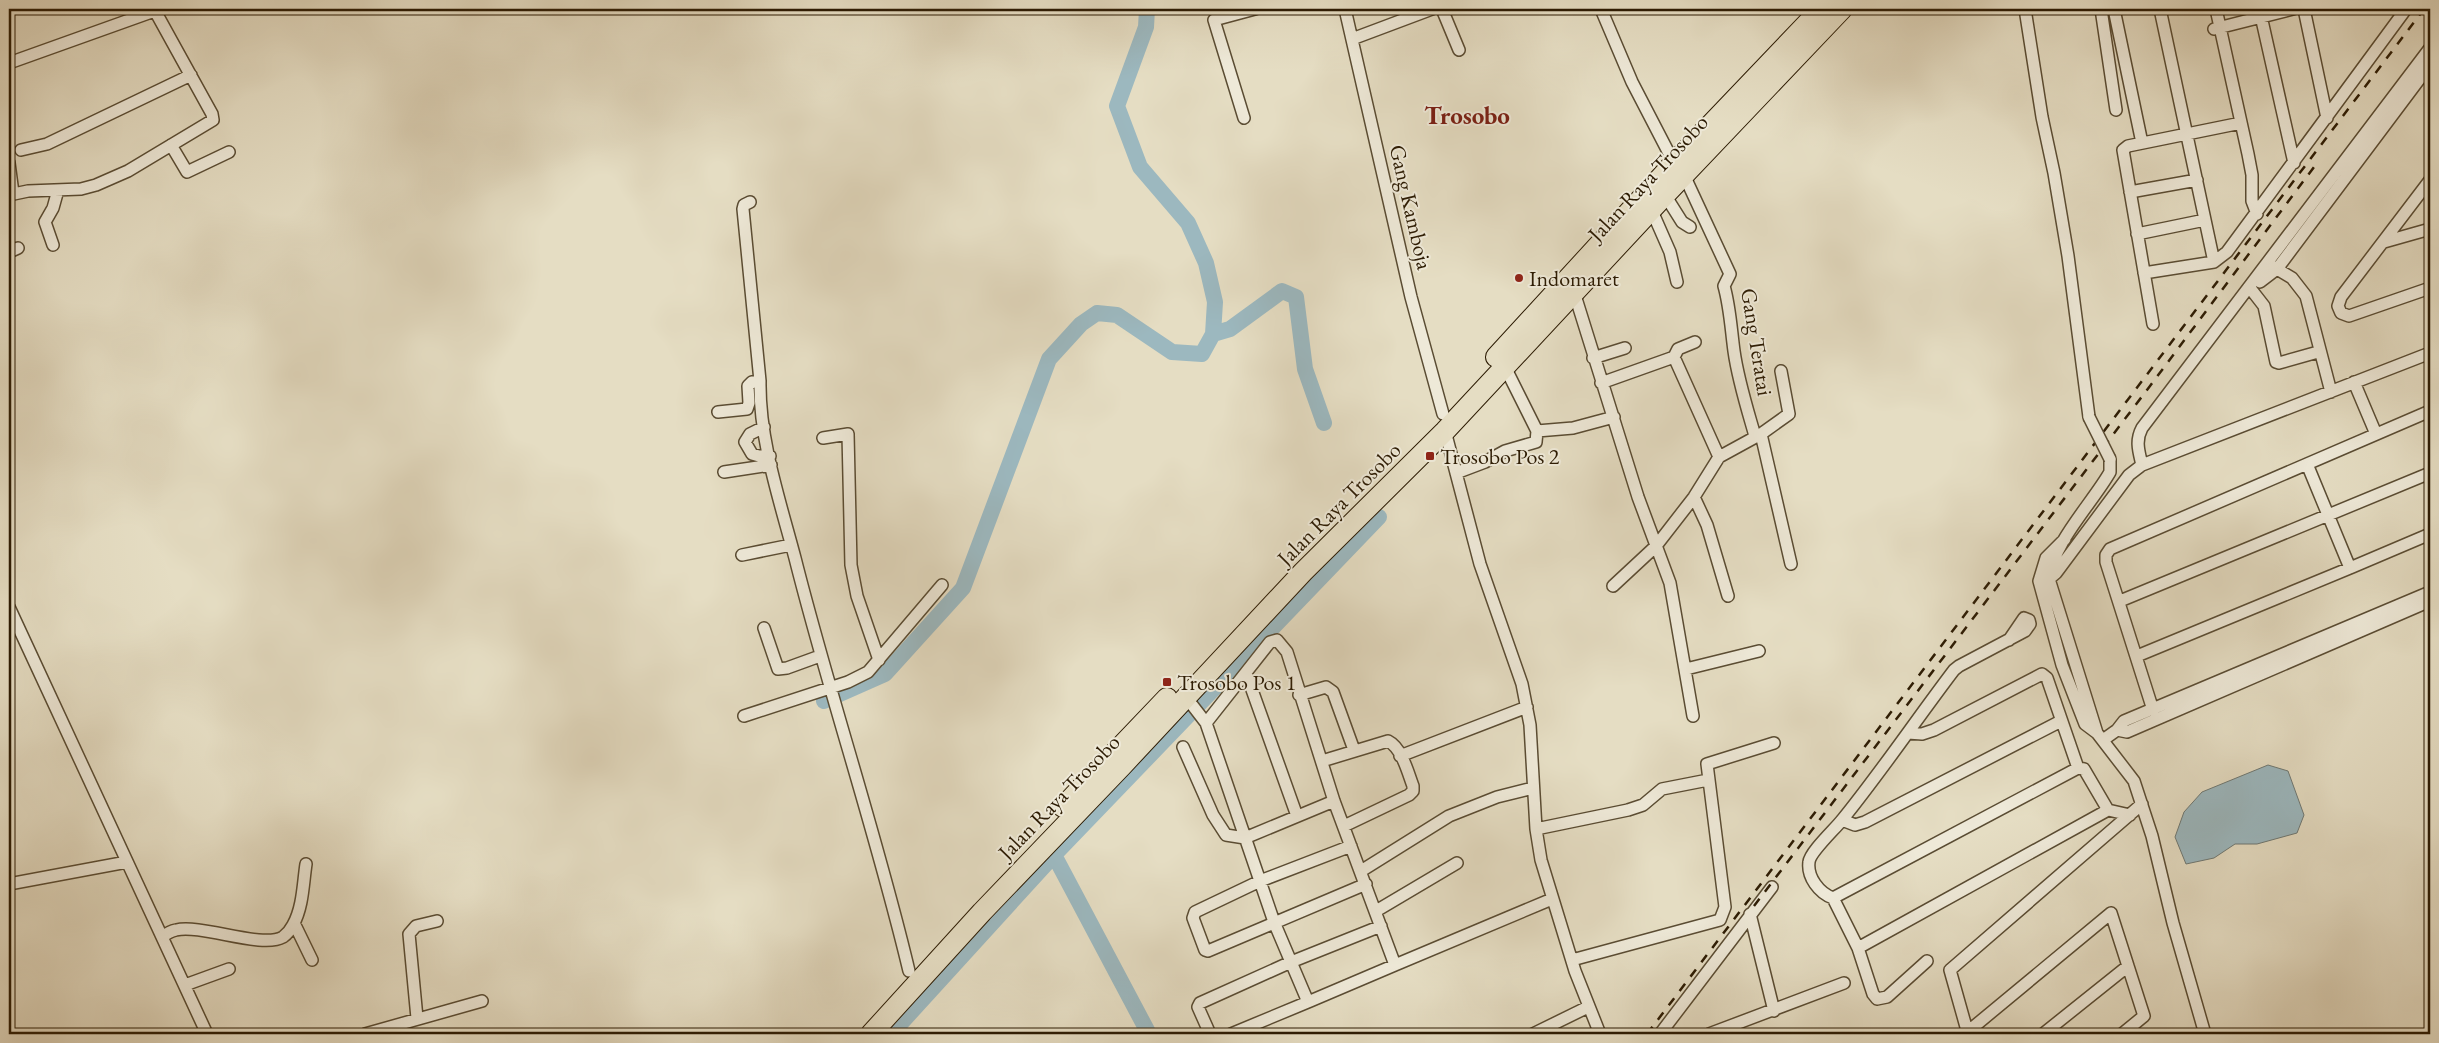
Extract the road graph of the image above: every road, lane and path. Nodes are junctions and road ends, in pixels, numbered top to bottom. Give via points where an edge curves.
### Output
1 (1254, 9) edge
2 (1345, 9) edge
3 (1432, 9) edge
4 (1442, 9) edge
5 (1601, 9) edge
6 (1821, 9) edge
7 (1842, 9) edge
8 (2025, 9) edge
9 (2102, 9) edge
10 (2114, 9) edge
11 (2160, 9) edge
12 (2209, 9) edge
13 (2216, 9) edge
14 (2293, 9) edge
15 (2304, 9) edge
16 (2406, 9) edge
17 (157, 10) edge
18 (1408, 13) edge
19 (2261, 16) junction
20 (2217, 28) junction
21 (1352, 39) junction
22 (2122, 46) junction
23 (2107, 48) junction
24 (2430, 48) edge
25 (1459, 50) dead end
26 (9, 63) edge
27 (2430, 65) edge
28 (2128, 72) junction
29 (2111, 74) junction
30 (190, 75) junction
31 (2402, 95) junction
32 (2116, 110) dead end
33 (1244, 118) dead end
34 (2327, 118) junction
35 (2238, 124) junction
36 (2187, 134) junction
37 (2142, 143) junction
38 (171, 145) junction
39 (21, 150) dead end
40 (228, 152) dead end
41 (9, 163) edge
42 (2294, 163) junction
43 (1679, 169) junction
44 (2197, 180) junction
45 (2430, 180) edge
46 (58, 190) junction
47 (2130, 192) junction
48 (11, 194) edge
49 (1665, 194) junction
50 (750, 202) dead end
51 (1652, 211) junction
52 (2257, 214) junction
53 (2205, 220) junction
54 (1690, 227) dead end
55 (2430, 229) edge
56 (2137, 234) junction
57 (2384, 242) junction
58 (53, 245) dead end
59 (2214, 262) junction
60 (2273, 266) junction
61 (2144, 273) junction
62 (1677, 282) dead end
63 (2250, 288) junction
64 (2430, 288) edge
65 (1574, 292) junction
66 (2153, 324) dead end
67 (1695, 342) dead end
68 (1626, 348) dead end
69 (2318, 352) junction
70 (2430, 353) edge
71 (1674, 357) junction
72 (1593, 358) junction
73 (1505, 367) junction
74 (1781, 372) dead end
75 (760, 380) junction
76 (2354, 382) junction
77 (1601, 383) junction
78 (2331, 392) junction
79 (2430, 411) edge
80 (718, 412) dead end
81 (1614, 417) junction
82 (1444, 422) junction
83 (764, 427) junction
84 (1537, 430) junction
85 (2376, 434) junction
86 (1758, 435) junction
87 (823, 438) dead end
88 (1719, 457) junction
89 (770, 460) junction
90 (2307, 464) junction
91 (2142, 465) junction
92 (724, 472) dead end
93 (1456, 473) junction
94 (2430, 473) edge
95 (1694, 497) junction
96 (1367, 499) junction
97 (2328, 515) junction
98 (2430, 534) edge
99 (791, 545) junction
100 (1656, 546) junction
101 (742, 555) dead end
102 (1791, 564) dead end
103 (2350, 568) junction
104 (2044, 580) junction
105 (942, 585) dead end
106 (1613, 586) dead end
107 (2430, 592) edge
108 (1728, 596) dead end
109 (2430, 601) edge
110 (2120, 602) junction
111 (9, 607) edge
112 (764, 628) dead end
113 (2009, 640) dead end
114 (1759, 651) dead end
115 (820, 656) junction
116 (2137, 656) junction
117 (2075, 659) junction
118 (880, 660) junction
119 (2062, 665) junction
120 (1686, 669) junction
121 (1246, 673) junction
122 (831, 691) junction
123 (2203, 694) junction
124 (1299, 695) junction
125 (1187, 699) junction
126 (1527, 707) junction
127 (2153, 710) junction
128 (744, 716) dead end
129 (1693, 716) dead end
130 (2061, 721) junction
131 (1206, 723) junction
132 (2117, 730) junction
133 (1908, 732) junction
134 (2100, 736) junction
135 (1774, 743) dead end
136 (1183, 747) dead end
137 (1354, 750) junction
138 (1400, 756) junction
139 (1322, 761) junction
140 (2078, 768) junction
141 (1708, 780) junction
142 (1533, 788) junction
143 (1334, 801) junction
144 (2142, 804) junction
145 (2108, 810) junction
146 (2130, 815) junction
147 (1298, 816) junction
148 (1842, 820) junction
149 (1344, 826) junction
150 (1536, 829) junction
151 (1245, 838) junction
152 (1351, 846) junction
153 (127, 862) junction
154 (1457, 863) dead end
155 (306, 864) dead end
156 (1361, 872) junction
157 (1260, 881) junction
158 (9, 884) edge
159 (1366, 884) junction
160 (1772, 887) dead end
161 (1552, 898) junction
162 (1832, 898) junction
163 (1376, 911) junction
164 (1750, 914) junction
165 (437, 921) dead end
166 (1274, 922) junction
167 (294, 923) junction
168 (1381, 926) junction
169 (161, 933) junction
170 (1858, 948) junction
171 (312, 960) dead end
172 (1572, 960) junction
173 (1927, 961) dead end
174 (1291, 962) junction
175 (1395, 965) junction
176 (2128, 966) junction
177 (229, 969) dead end
178 (909, 971) junction
179 (1844, 983) dead end
180 (185, 985) junction
181 (482, 1001) dead end
182 (1308, 1002) junction
183 (1588, 1007) junction
184 (1774, 1011) junction
185 (417, 1018) junction
186 (385, 1031) edge
187 (207, 1034) edge
188 (365, 1034) edge
189 (856, 1034) edge
190 (871, 1034) edge
191 (1210, 1034) edge
192 (1231, 1034) edge
193 (1533, 1034) edge
194 (1600, 1034) edge
195 (1660, 1034) edge
196 (1709, 1034) edge
197 (1967, 1034) edge
198 (2043, 1034) edge
199 (2122, 1034) edge
200 (2205, 1034) edge

1 - 33 street via 1214,20
2 - 21 street, Gang Kamboja
3 - 18 street
4 - 25 street
5 - 43 street via 1632,82
6 - 43 highway, Jalan Raya Trosobo
7 - 43 highway, Jalan Raya Trosobo
8 - 104 street, bridge via 2054,173 2089,417 2112,465 2106,480 2051,559 2042,567
9 - 23 street
10 - 22 street
11 - 36 street
12 - 20 street
13 - 20 street
14 - 19 street
15 - 34 street
16 - 34 street
17 - 26 street
17 - 30 street
18 - 21 street
19 - 20 street
19 - 42 street
20 - 35 street
21 - 82 street, Gang Kamboja via 1411,297
22 - 23 street
22 - 28 street
23 - 29 street
24 - 31 street
27 - 31 street
28 - 29 street
28 - 37 street
29 - 32 street
30 - 38 street via 213,119
30 - 39 street via 47,144
31 - 60 street
34 - 42 street
35 - 36 street
35 - 52 street
36 - 37 street
36 - 44 street
37 - 47 street via 2128,146 2123,151
38 - 40 street via 186,172
38 - 46 street via 128,171 96,185
41 - 48 street
42 - 52 street
43 - 49 highway, Jalan Raya Trosobo
43 - 82 highway, Jalan Raya Trosobo
43 - 86 street, Gang Teratai via 1730,274 1724,286 1729,301 1734,351 1743,396
44 - 47 street
44 - 53 street
45 - 57 street
46 - 48 street
46 - 58 street via 45,222
47 - 56 street
49 - 51 highway, Jalan Raya Trosobo
49 - 54 street via 1682,222
50 - 75 street via 743,209
51 - 62 street via 1670,252
51 - 65 highway, Jalan Raya Trosobo
52 - 59 street via 2227,252
53 - 56 street
53 - 59 street
55 - 57 street
56 - 61 street
57 - 64 street via 2338,302 2341,313 2349,316
59 - 61 street
60 - 63 street
60 - 69 street via 2292,278 2306,296
61 - 66 street
63 - 69 street via 2264,306 2276,362
63 - 91 street via 2142,428 2138,445
65 - 72 street
65 - 73 highway, Jalan Raya Trosobo
67 - 71 street via 1678,349
68 - 72 street
69 - 78 street
70 - 76 street
71 - 77 street
71 - 88 street
72 - 77 street
73 - 82 highway, Jalan Raya Trosobo
73 - 84 street
74 - 86 street via 1789,414
75 - 80 street via 748,386 747,409
75 - 83 street
76 - 78 street
76 - 85 street
77 - 81 street
78 - 91 street
79 - 85 street
81 - 84 street via 1573,428
81 - 100 street
82 - 93 street, Gang Kamboja
82 - 96 highway, Jalan Raya Trosobo
83 - 89 street
83 - 89 street via 750,434 746,442 752,454
84 - 93 street via 1536,442 1505,451
85 - 90 street
86 - 88 street
86 - 102 street
87 - 118 street via 848,434 851,565 857,596
88 - 95 street
89 - 92 street
89 - 99 street
90 - 97 street
90 - 110 street via 2110,549 2106,562
91 - 104 street via 2129,474
93 - 126 street, Gang Kamboja via 1480,564
94 - 97 street
95 - 100 street
95 - 108 street via 1707,525
96 - 125 highway, Jalan Raya Trosobo
96 - 178 highway, Jalan Raya Trosobo via 1309,548
97 - 103 street
97 - 110 street
98 - 103 street
99 - 101 street
99 - 115 street
100 - 106 street
100 - 120 street via 1670,582
103 - 116 street
104 - 117 street
104 - 119 street
105 - 118 street
107 - 123 street via 2292,649
109 - 123 street
110 - 116 street
111 - 153 street
112 - 115 street via 778,669
113 - 133 street via 1959,666
114 - 120 street
115 - 122 street
116 - 127 street
117 - 119 street
117 - 134 street
118 - 122 street via 861,676
119 - 134 street via 2085,724
120 - 129 street
121 - 124 street via 1270,642 1277,640 1286,652
121 - 131 street
121 - 147 street
122 - 128 street
122 - 178 street
123 - 127 street
123 - 132 street via 2127,732
124 - 137 street via 1326,687 1333,692
124 - 139 street
125 - 131 street
125 - 190 highway, Jalan Raya Trosobo via 982,912
126 - 138 street
126 - 142 street, Gang Kamboja via 1532,739
127 - 132 street via 2124,721
130 - 133 street via 2047,678 2040,674 1939,728 1922,734
130 - 140 street
130 - 148 street via 1865,822 1855,825
131 - 151 street
132 - 134 street
133 - 148 street
134 - 144 street via 2134,781
135 - 141 street via 1709,761
136 - 151 street via 1218,825 1226,835
137 - 138 street via 1388,741
137 - 139 street
138 - 149 street via 1413,786 1412,793
139 - 143 street
140 - 145 street via 2084,769
140 - 162 street
141 - 150 street via 1662,788 1643,805 1628,810
141 - 172 street via 1725,906 1722,918 1717,922
142 - 150 street, Gang Kamboja
142 - 156 street via 1497,797 1448,816
143 - 147 street
143 - 149 street
144 - 146 street
144 - 200 street
145 - 146 street
145 - 170 street
146 - 197 street via 1950,970
147 - 151 street
148 - 162 street via 1809,860 1816,886
149 - 152 street
150 - 161 street, Gang Kamboja
151 - 157 street
152 - 156 street
152 - 157 street
153 - 158 street
153 - 169 street
154 - 163 street
155 - 167 street
156 - 159 street
157 - 166 street
157 - 166 street via 1195,912 1193,918 1207,951
159 - 163 street
159 - 166 street
160 - 164 street
161 - 172 street, Gang Kamboja
161 - 175 street
162 - 170 street
163 - 168 street
164 - 184 street
164 - 195 street
165 - 185 street via 416,926 410,934
166 - 174 street
167 - 169 street via 283,937 273,939 185,930
167 - 171 street
168 - 174 street
168 - 175 street
169 - 180 street
170 - 173 street via 1873,994 1880,999 1887,997
172 - 183 street, Gang Kamboja
174 - 182 street
174 - 191 street via 1199,1004
175 - 182 street
176 - 197 street via 2111,913
176 - 198 street
176 - 199 street via 2144,1016
177 - 180 street
178 - 189 highway, Jalan Raya Trosobo
179 - 184 street
180 - 187 street
181 - 185 street
182 - 192 street
183 - 193 street
183 - 194 street, Gang Kamboja
184 - 196 street
185 - 186 street
186 - 188 street

